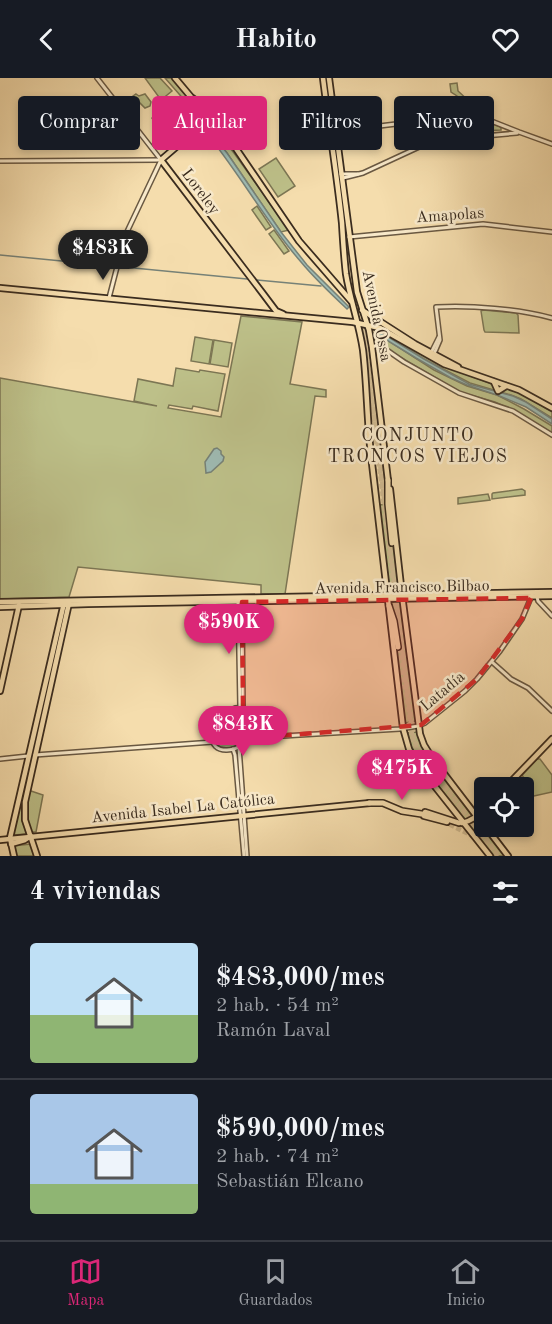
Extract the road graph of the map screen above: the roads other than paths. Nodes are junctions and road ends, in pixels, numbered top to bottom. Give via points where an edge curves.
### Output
1 (97, 78) edge
2 (175, 78) edge
3 (323, 78) edge
4 (329, 78) edge
5 (190, 96) edge
6 (326, 96) edge
7 (330, 96) edge
8 (382, 126) edge
9 (519, 132) junction
10 (552, 144) edge
11 (173, 150) edge
12 (236, 150) edge
13 (334, 150) edge
14 (336, 150) edge
15 (161, 160) junction
16 (0, 161) edge
17 (341, 176) junction
18 (335, 177) junction
19 (345, 223) junction
20 (552, 232) edge
21 (350, 237) junction
22 (346, 275) junction
23 (334, 282) junction
24 (0, 288) edge
25 (109, 298) junction
26 (352, 302) junction
27 (361, 309) junction
28 (288, 316) junction
29 (552, 318) edge
30 (344, 321) junction
31 (358, 322) junction
32 (367, 324) junction
33 (380, 328) junction
34 (361, 334) junction
35 (371, 339) junction
36 (372, 347) junction
37 (431, 354) junction
38 (552, 408) edge
39 (552, 435) edge
40 (388, 480) junction
41 (392, 543) dead end
42 (552, 594) edge
43 (313, 596) junction
44 (534, 596) junction
45 (402, 597) junction
46 (240, 600) junction
47 (388, 601) junction
48 (0, 602) edge
49 (306, 602) junction
50 (67, 603) junction
51 (20, 604) junction
52 (0, 607) edge
53 (552, 616) edge
54 (398, 647) tunnel mouth
55 (492, 662) junction
56 (0, 691) edge
57 (242, 708) junction
58 (552, 711) edge
59 (418, 726) junction
60 (403, 728) junction
61 (249, 738) junction
62 (552, 739) edge
63 (213, 742) junction
64 (238, 747) junction
65 (233, 749) junction
66 (32, 756) junction
67 (0, 759) edge
68 (516, 777) edge
69 (369, 803) junction
70 (474, 813) edge
71 (242, 815) junction
72 (428, 815) dead end
73 (474, 818) edge
74 (474, 822) edge
75 (461, 823) junction
76 (471, 833) junction
77 (31, 836) junction
78 (493, 837) edge
79 (0, 840) edge
80 (10, 841) junction
81 (14, 856) edge
82 (37, 856) edge
83 (245, 856) edge
84 (490, 856) edge
85 (508, 856) edge

1 - 15 street, Loreley
2 - 5 main road
3 - 6 main road, Avenida Ossa
4 - 7 main road, Avenida Ossa
8 - 9 street via 474,116
9 - 10 street
9 - 17 street via 430,142 360,174
11 - 15 main road
12 - 23 main road via 299,241
13 - 18 main road, Avenida Ossa
14 - 17 main road, Avenida Ossa
15 - 16 street
15 - 25 street via 125,236
15 - 28 main road, Loreley via 276,311
17 - 18 street
17 - 19 main road, Avenida Ossa
18 - 19 main road, Avenida Ossa
19 - 21 main road, Avenida Ossa
19 - 22 main road, Avenida Ossa
20 - 21 street, Amapolas via 483,224
21 - 27 main road, Avenida Ossa
22 - 23 main road via 340,284
22 - 26 main road, Avenida Ossa
23 - 26 main road
24 - 25 main road
25 - 28 main road
26 - 27 main road
26 - 31 main road, Avenida Ossa
27 - 32 main road, Avenida Ossa
27 - 37 main road
28 - 30 main road
29 - 37 street via 522,312 436,307 440,341
30 - 31 main road
30 - 34 main road
31 - 32 main road
31 - 34 main road, Avenida Ossa
32 - 33 main road
32 - 35 main road, Avenida Ossa
33 - 35 main road via 374,330
33 - 37 main road
34 - 47 main road, Avenida Ossa
35 - 36 main road, Avenida Ossa
36 - 39 street via 378,345 459,393 513,411
36 - 40 main road, Avenida Ossa
37 - 38 main road via 525,392
40 - 41 highway
40 - 45 main road, Avenida Ossa
42 - 44 main road, Avenida Francisco Bilbao
42 - 44 main road, Avenida Francisco Bilbao
43 - 46 main road, Avenida Francisco Bilbao
43 - 47 main road, Avenida Francisco Bilbao
43 - 49 main road
44 - 45 main road, Avenida Francisco Bilbao
44 - 53 street
44 - 55 street, Latadía
45 - 47 main road, Avenida Francisco Bilbao
45 - 59 main road, Avenida Ossa
46 - 49 main road, Avenida Francisco Bilbao
46 - 50 main road, Avenida Francisco Bilbao
46 - 57 street
47 - 49 main road, Avenida Francisco Bilbao
47 - 54 highway
47 - 60 main road, Avenida Ossa
48 - 51 main road, Avenida Francisco Bilbao
50 - 51 main road, Avenida Francisco Bilbao
50 - 66 main road
51 - 52 main road, Avenida Francisco Bilbao
51 - 56 main road
55 - 58 street
55 - 59 street, Latadía via 465,692
57 - 61 street via 255,718
57 - 63 street via 227,711 218,719
59 - 60 street, Latadía
59 - 70 main road, Avenida Ossa via 426,750
60 - 61 street, Latadía
60 - 75 main road, Avenida Ossa via 418,765
61 - 64 street
62 - 68 main road
63 - 65 street via 221,749
63 - 66 street
64 - 65 street
64 - 71 street
65 - 71 street
66 - 67 street
66 - 77 main road via 24,808
66 - 80 main road
69 - 71 main road, Avenida Isabel La Católica
69 - 72 highway
69 - 75 main road, Avenida Isabel La Católica via 386,802
71 - 77 main road, Avenida Isabel La Católica
71 - 83 street
73 - 75 main road
74 - 76 main road
75 - 76 main road, Avenida Ossa
76 - 84 main road, Avenida Ossa
77 - 80 main road, Avenida Isabel La Católica
77 - 82 main road
78 - 85 main road, Avenida Ossa
79 - 80 main road
80 - 81 main road

